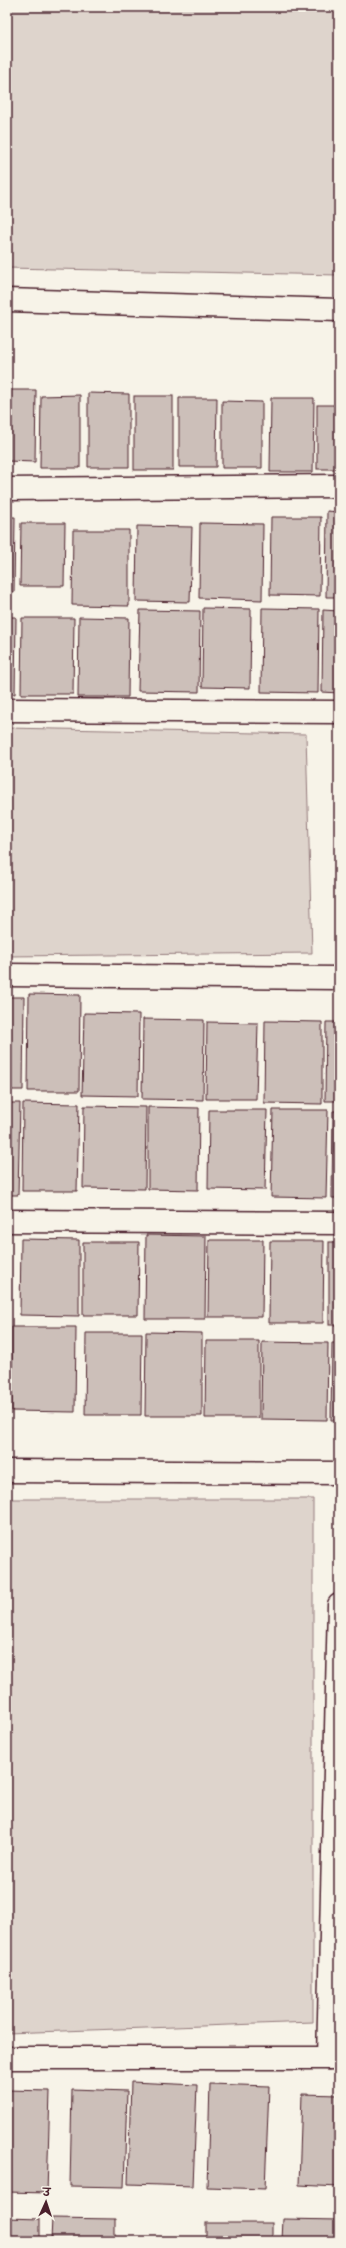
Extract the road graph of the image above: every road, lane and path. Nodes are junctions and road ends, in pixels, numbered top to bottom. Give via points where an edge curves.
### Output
1 (7, 300) edge
2 (339, 310) edge
3 (339, 486) edge
4 (7, 489) edge
5 (7, 710) edge
6 (339, 712) edge
7 (7, 975) edge
8 (339, 978) edge
9 (7, 1221) edge
10 (339, 1223) edge
11 (7, 1471) edge
12 (339, 1473) edge
13 (339, 1605) edge
14 (7, 2058) edge
15 (333, 2058) edge

1 - 2 street
3 - 4 street
5 - 6 street
7 - 8 street
9 - 10 street
11 - 12 street
13 - 15 street
14 - 15 street

